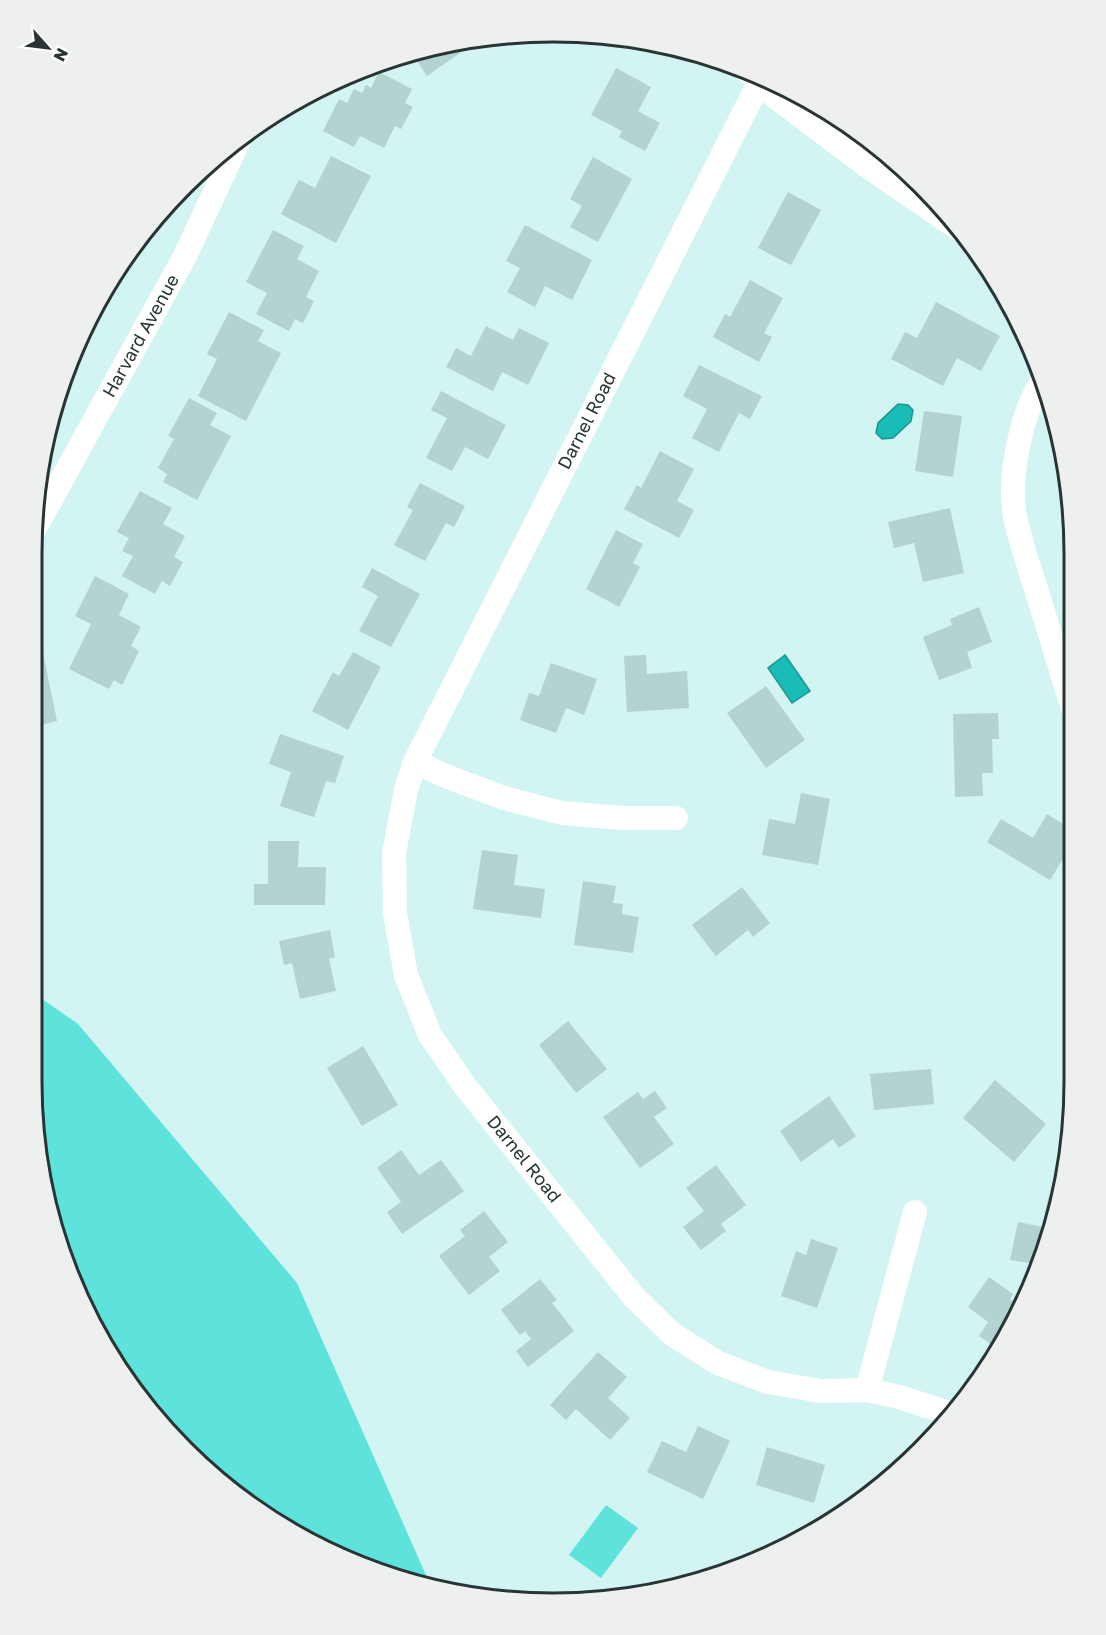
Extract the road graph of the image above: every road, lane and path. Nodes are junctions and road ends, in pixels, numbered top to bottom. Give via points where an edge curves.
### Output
1 (759, 86) edge
2 (780, 95) edge
3 (231, 157) edge
4 (931, 210) edge
5 (1037, 388) edge
6 (43, 515) edge
7 (1064, 680) edge
8 (415, 762) junction
9 (675, 818) dead end
10 (915, 1212) dead end
11 (867, 1390) junction
12 (943, 1411) edge

1 - 8 street, Darnel Road
2 - 4 street, Darnel Road via 863,163
3 - 6 street, Harvard Avenue via 185,256
5 - 7 street via 1021,430 1014,472 1015,514
8 - 9 street via 504,798 562,813
8 - 11 street, Darnel Road via 394,853 394,913 406,975 430,1035 465,1086 634,1297 672,1334 718,1364 768,1382 821,1391
10 - 11 street
11 - 12 street, Darnel Road

